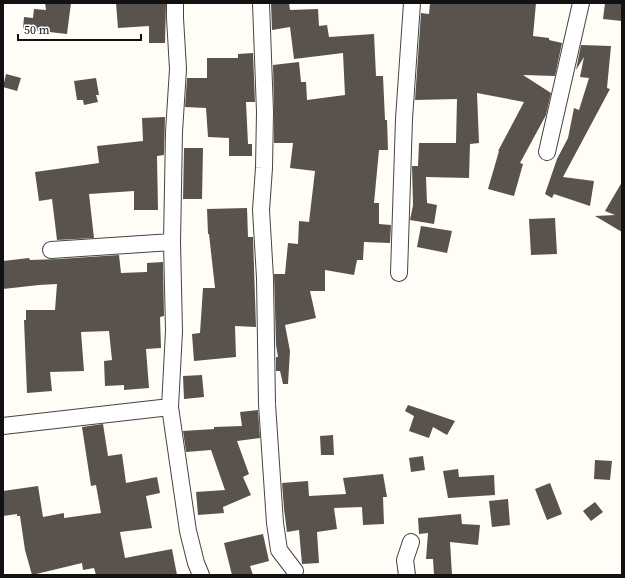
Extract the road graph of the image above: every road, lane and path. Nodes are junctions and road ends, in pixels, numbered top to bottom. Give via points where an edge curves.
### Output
1 (175, 3) edge
2 (261, 3) edge
3 (412, 3) edge
4 (581, 3) edge
5 (547, 152) dead end
6 (172, 242) junction
7 (51, 250) dead end
8 (400, 273) dead end
9 (170, 407) junction
10 (3, 426) edge
11 (411, 542) dead end
12 (295, 571) dead end
13 (201, 575) edge
14 (407, 575) edge

1 - 6 street via 178,69
2 - 12 street via 265,112 262,210 267,404 279,550
3 - 8 street via 404,119
4 - 5 street
6 - 7 street
6 - 9 street via 174,331
9 - 10 street
9 - 13 street via 188,531
11 - 14 street via 405,560

